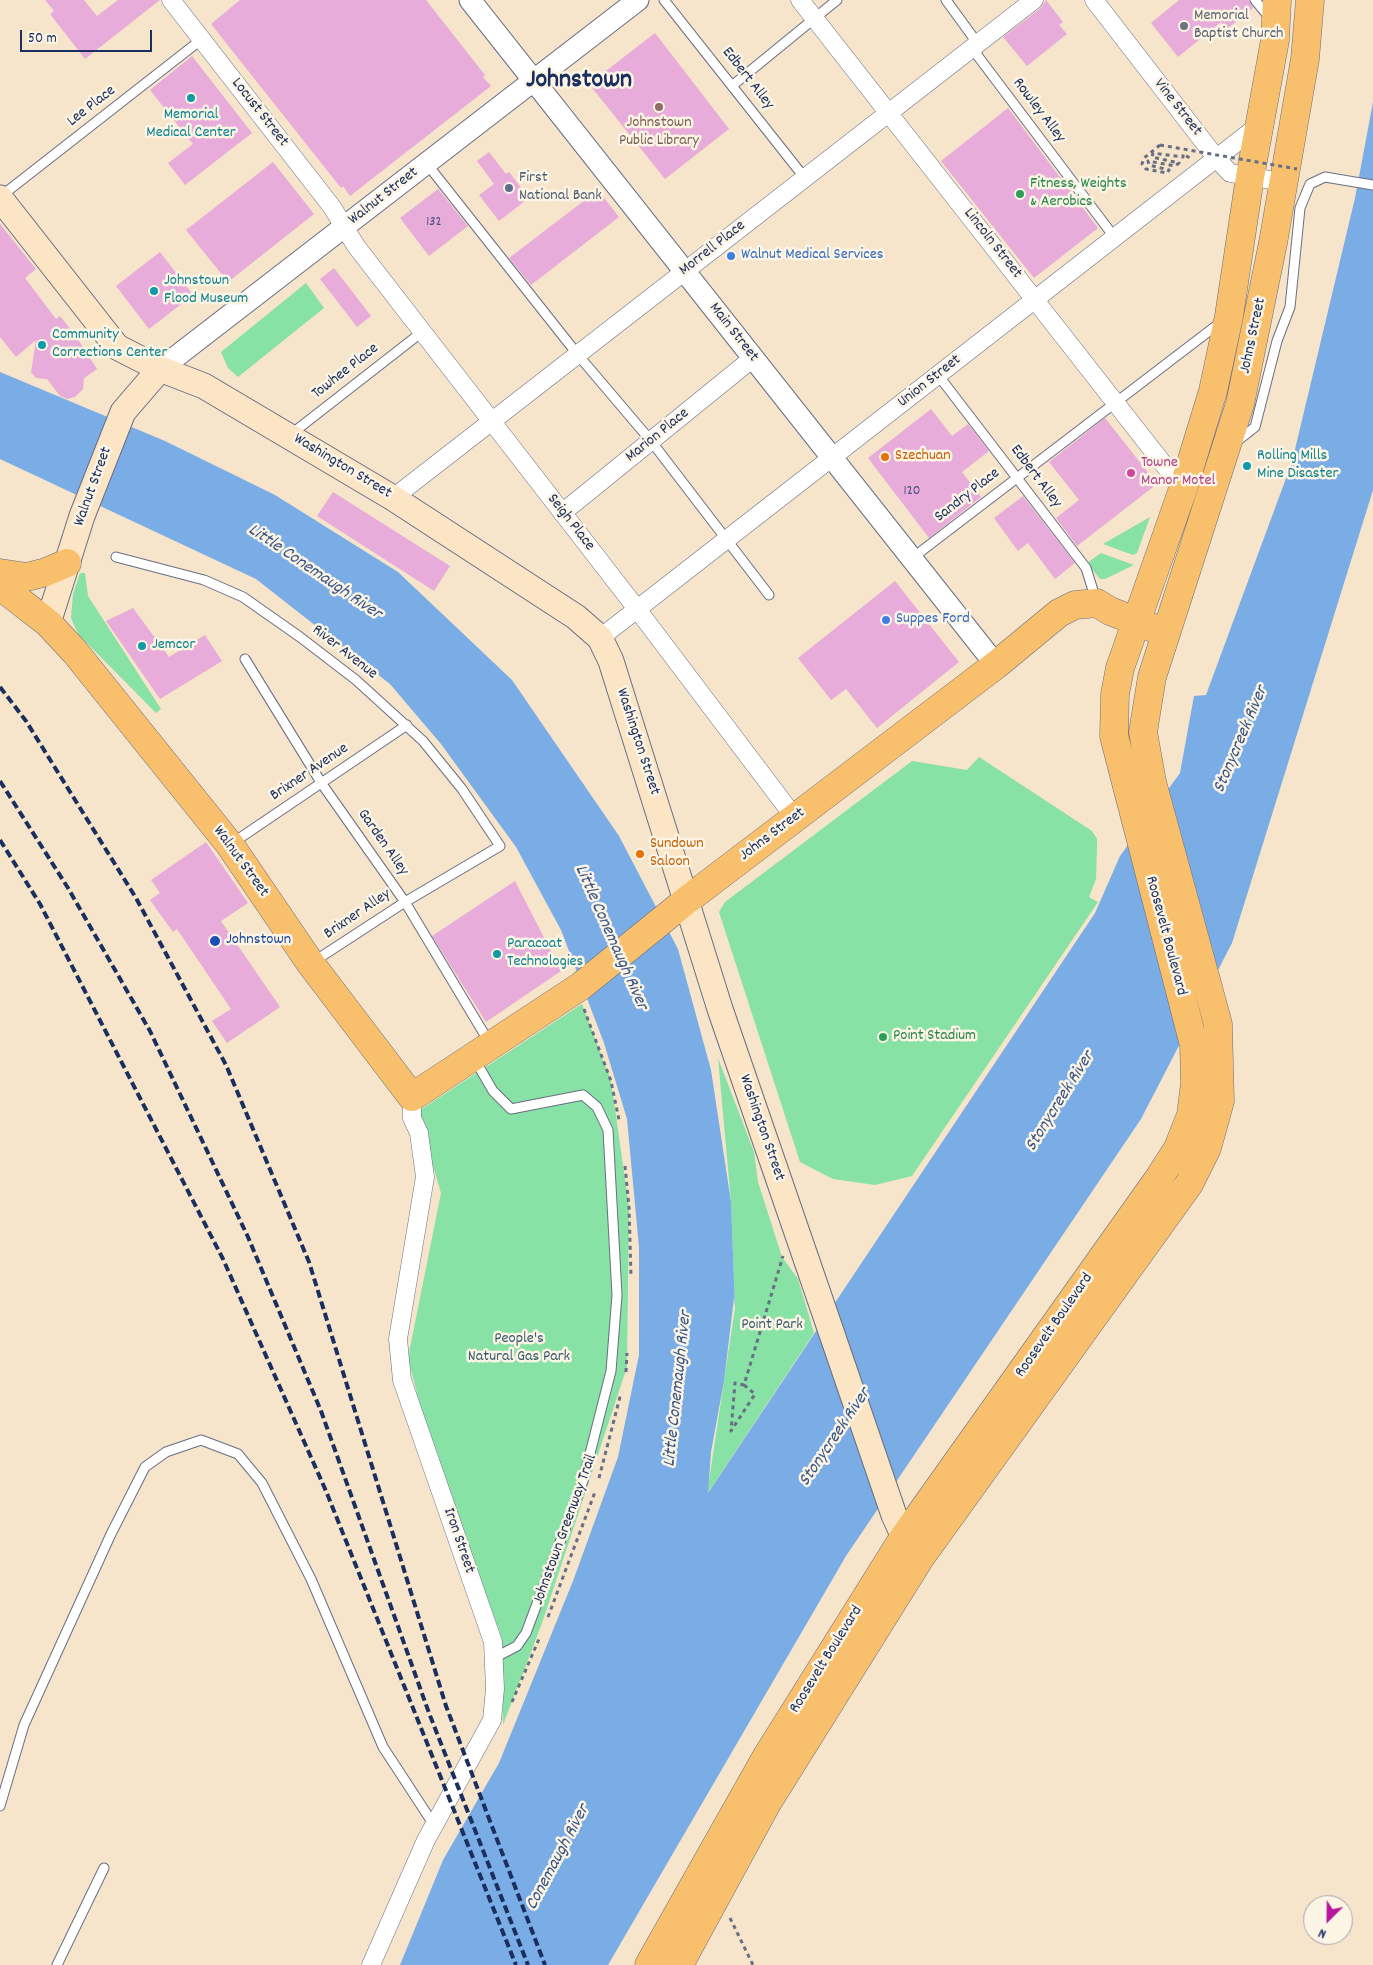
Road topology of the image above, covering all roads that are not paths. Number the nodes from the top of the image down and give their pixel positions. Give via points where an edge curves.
1 (171, 0) edge
2 (470, 0) edge
3 (638, 0) edge
4 (664, 0) edge
5 (800, 0) edge
6 (837, 0) edge
7 (946, 0) edge
8 (1034, 0) edge
9 (1094, 0) edge
10 (1255, 0) edge
11 (1310, 0) edge
12 (1276, 13) edge
13 (815, 18) junction
14 (202, 39) junction
15 (978, 44) junction
16 (534, 81) junction
17 (733, 85) junction
18 (890, 113) junction
19 (1259, 125) junction
20 (1216, 159) junction
21 (428, 164) junction
22 (1290, 176) junction
23 (804, 177) junction
24 (1250, 177) junction
25 (1373, 185) edge
26 (0, 198) edge
27 (345, 228) junction
28 (1115, 238) junction
29 (684, 271) junction
30 (1035, 299) junction
31 (1229, 316) junction
32 (422, 332) junction
33 (578, 355) junction
34 (753, 358) junction
35 (160, 368) junction
36 (938, 376) junction
37 (1115, 402) junction
38 (490, 420) junction
39 (289, 435) junction
40 (651, 441) junction
41 (1227, 449) junction
42 (832, 458) junction
43 (1017, 477) junction
44 (1183, 489) junction
45 (393, 498) junction
46 (562, 513) junction
47 (728, 539) junction
48 (116, 558) dead end
49 (912, 559) junction
50 (67, 563) junction
51 (0, 574) edge
52 (0, 586) edge
53 (769, 595) dead end
54 (1097, 603) junction
55 (637, 609) junction
56 (48, 623) junction
57 (1137, 623) junction
58 (1166, 633) junction
59 (600, 638) junction
60 (244, 659) dead end
61 (996, 665) junction
62 (407, 725) junction
63 (322, 784) junction
64 (795, 818) junction
65 (230, 845) junction
66 (500, 846) joint
67 (404, 902) junction
68 (677, 908) junction
69 (311, 964) junction
70 (483, 1052) junction
71 (412, 1097) junction
72 (906, 1537) junction
73 (494, 1658) junction
74 (0, 1806) edge
75 (434, 1825) junction
76 (104, 1868) dead end
77 (57, 1965) edge
78 (371, 1965) edge
79 (649, 1965) edge
80 (678, 1965) edge

1 - 14 street, Locust Street
2 - 16 street, Main Street
3 - 16 street, Walnut Street
4 - 17 lane, Edbert Alley
5 - 13 street, Lincoln Street
6 - 13 lane
7 - 15 lane, Rowley Alley
8 - 15 street, Morrell Place
9 - 20 street, Vine Street
10 - 12 lane
11 - 22 main road, Johns Street
12 - 19 main road, Johns Street via 1275,40
13 - 17 lane
13 - 18 street, Lincoln Street
14 - 26 lane, Lee Place
14 - 27 street, Locust Street
15 - 18 street, Morrell Place
15 - 28 lane, Rowley Alley via 977,55
16 - 21 street, Walnut Street
16 - 29 street, Main Street
17 - 23 lane, Edbert Alley
18 - 23 street, Morrell Place
18 - 30 street, Lincoln Street
19 - 20 street, Union Street
19 - 24 main road, Johns Street
20 - 24 street, Vine Street via 1230,172
20 - 28 street, Union Street
21 - 27 street, Walnut Street
21 - 33 lane
22 - 24 street, Vine Street
22 - 41 main road, Johns Street via 1240,404
23 - 29 street, Morrell Place
24 - 31 main road, Johns Street
25 - 41 lane via 1325,177 1310,184 1300,208 1290,307 1277,341 1255,426
26 - 35 main road, Washington Street via 117,347
27 - 32 street, Seigh Place
27 - 35 street, Walnut Street
28 - 30 street, Union Street
29 - 33 street, Morrell Place
29 - 34 street, Main Street
30 - 36 street, Union Street
30 - 37 street, Lincoln Street
31 - 37 lane, Sandry Place
31 - 44 main road, Johns Street via 1213,391
32 - 38 street, Seigh Place
32 - 39 lane, Towhee Place
33 - 38 street, Morrell Place
33 - 40 lane
34 - 40 street, Marion Place
34 - 42 street, Main Street
35 - 39 main road, Washington Street via 204,386
35 - 50 main road, Walnut Street via 123,412
36 - 42 street, Union Street
36 - 43 lane, Edbert Alley
37 - 43 lane, Sandry Place
37 - 44 street, Lincoln Street
38 - 45 street, Morrell Place
38 - 46 street, Seigh Place
39 - 45 main road, Washington Street
40 - 46 street, Marion Place
40 - 47 lane
41 - 58 main road, Johns Street
42 - 47 street, Union Street
42 - 49 street, Main Street
43 - 49 lane, Sandry Place
43 - 54 lane, Edbert Alley via 1086,568
44 - 57 main road, Johns Street
45 - 59 main road, Washington Street via 576,617
46 - 55 street, Seigh Place
47 - 53 lane
47 - 55 street, Union Street
48 - 62 lane, River Avenue via 204,580 243,597 356,680
49 - 61 street, Main Street
50 - 51 main road via 27,576
50 - 56 main road, Walnut Street
52 - 56 main road
54 - 57 main road
54 - 61 main road, Johns Street via 1075,605 1059,613
55 - 59 street, Union Street
55 - 64 street, Seigh Place
56 - 65 main road, Walnut Street
57 - 58 main road
57 - 72 main road, Roosevelt Boulevard via 1120,668 1115,694 1114,736 1194,1045 1191,1115 1178,1148 1159,1178
58 - 72 main road, Roosevelt Boulevard via 1152,676 1143,732 1152,782 1218,1024 1220,1101 1207,1148 1189,1184
59 - 68 main road, Washington Street via 611,661
60 - 63 lane, Garden Alley
61 - 64 main road, Johns Street
62 - 63 lane, Brixner Avenue
62 - 66 lane, River Avenue via 462,789
63 - 65 lane, Brixner Avenue
63 - 67 lane, Garden Alley
64 - 68 main road, Johns Street
65 - 69 main road, Walnut Street
66 - 67 lane, Brixner Alley
67 - 69 lane, Brixner Alley
67 - 70 lane, Garden Alley
68 - 70 main road, Johns Street via 580,987
68 - 72 main road, Washington Street via 720,1009
69 - 71 main road, Walnut Street
70 - 71 main road, Johns Street
70 - 73 lane, Garden Alley via 493,1091 511,1110 583,1095 597,1107 608,1130 617,1295 611,1371 583,1481 526,1633 517,1646
71 - 73 street, Iron Street via 412,1118 419,1133 425,1177 398,1340 402,1380 493,1642
72 - 79 main road, Roosevelt Boulevard via 767,1756
72 - 80 main road, Roosevelt Boulevard
73 - 75 street, Iron Street via 492,1720
74 - 75 lane via 24,1725 111,1534 145,1468 166,1452 201,1440 238,1454 262,1483 311,1579 383,1747
75 - 78 street, Iron Street
76 - 77 lane

